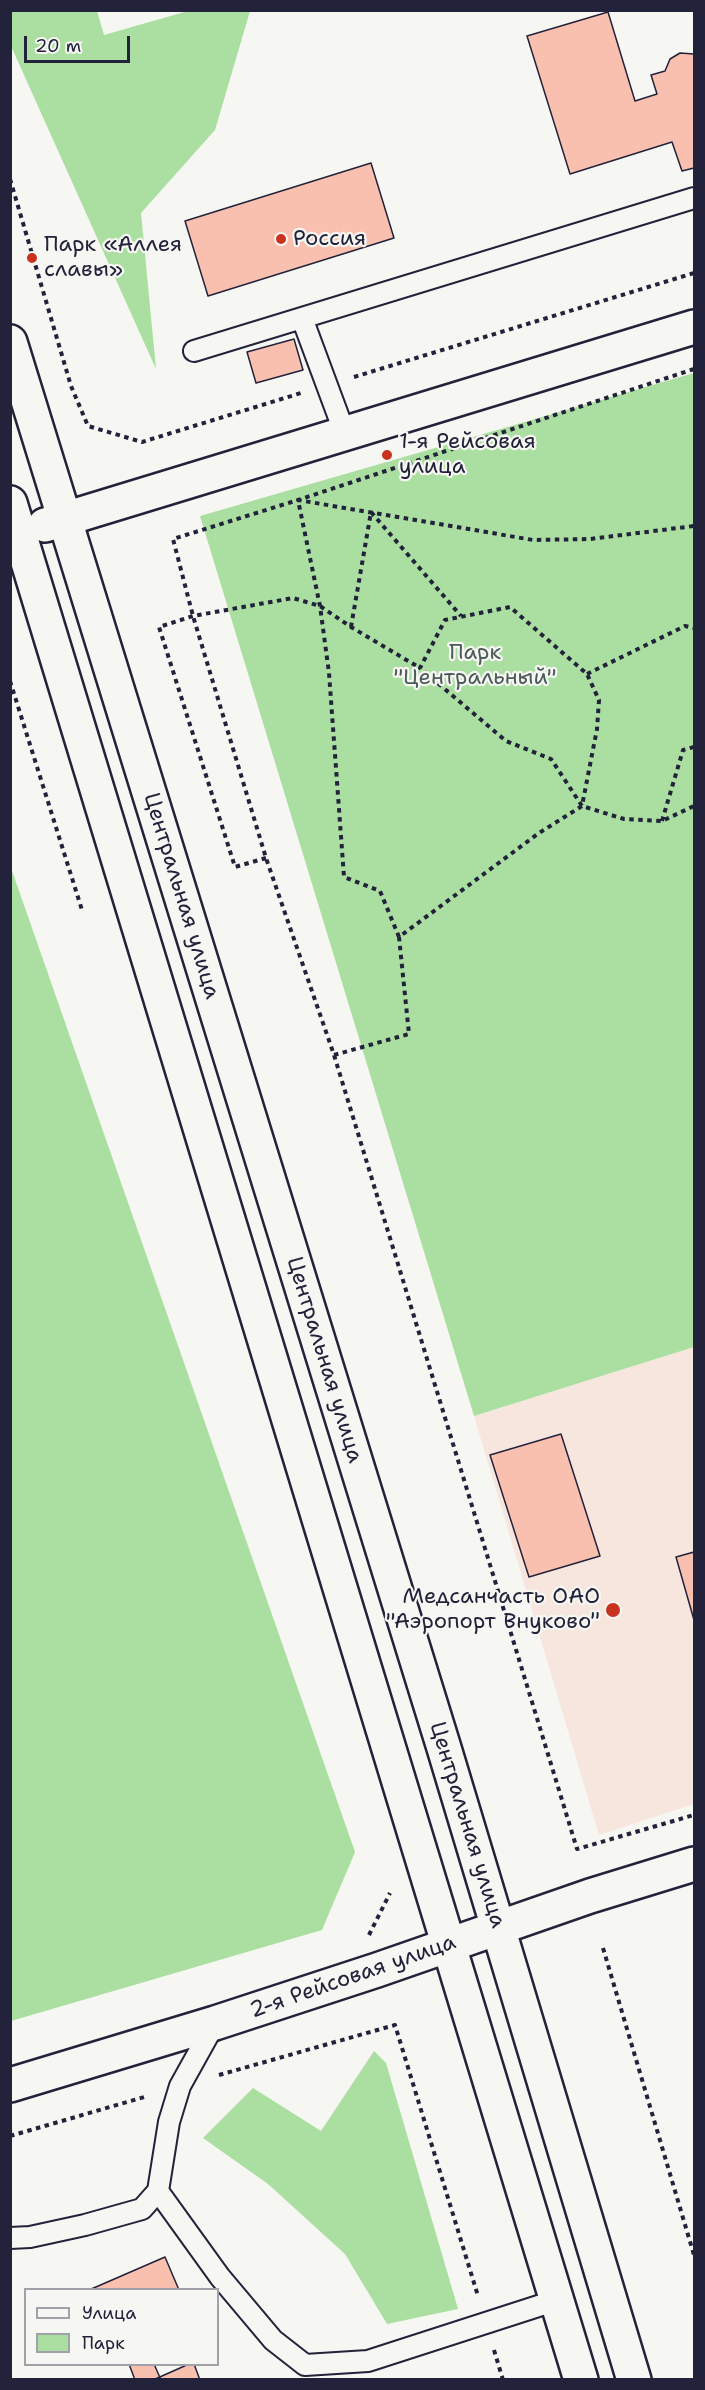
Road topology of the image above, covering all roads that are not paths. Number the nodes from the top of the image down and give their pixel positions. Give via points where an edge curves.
1 (694, 198) edge
2 (302, 318) junction
3 (694, 327) edge
4 (10, 342) edge
5 (194, 351) dead end
6 (345, 434) junction
7 (65, 519) junction
8 (14, 524) edge
9 (694, 1864) edge
10 (498, 1927) junction
11 (449, 1944) junction
12 (215, 2023) junction
13 (10, 2085) edge
14 (158, 2191) junction
15 (10, 2238) edge
16 (557, 2300) junction
17 (582, 2379) edge
18 (634, 2379) edge

1 - 2 lane
2 - 5 lane
2 - 6 lane
3 - 6 main road
4 - 7 main road, Центральная улица
6 - 7 main road
7 - 8 main road
7 - 10 main road, Центральная улица
8 - 11 main road
9 - 10 main road, 2-я Рейсовая улица
10 - 11 main road, 2-я Рейсовая улица
10 - 18 main road, Центральная улица
11 - 12 main road, 2-я Рейсовая улица
11 - 16 main road
12 - 13 main road, 2-я Рейсовая улица
12 - 14 lane via 180,2086 169,2122
14 - 15 lane via 142,2209 30,2237
14 - 16 lane via 220,2277 273,2340 305,2365 368,2361
16 - 17 main road

